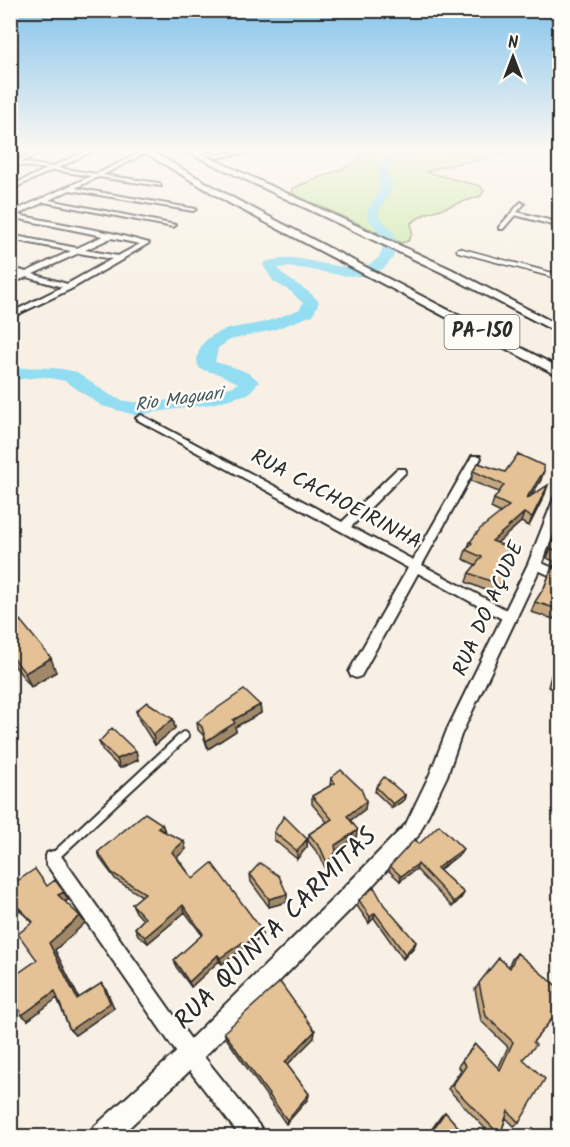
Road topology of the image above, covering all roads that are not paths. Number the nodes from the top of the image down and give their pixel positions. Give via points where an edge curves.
1 (521, 204) dead end
2 (33, 205) edge
3 (66, 205) edge
4 (165, 205) edge
5 (239, 205) edge
6 (305, 205) edge
7 (193, 209) dead end
8 (514, 213) junction
9 (11, 215) edge
10 (173, 225) dead end
11 (560, 225) edge
12 (501, 228) dead end
13 (111, 235) junction
14 (10, 237) edge
15 (80, 250) junction
16 (459, 250) dead end
17 (121, 259) junction
18 (10, 269) edge
19 (27, 275) junction
20 (560, 277) edge
21 (10, 282) edge
22 (68, 287) junction
23 (13, 312) edge
24 (560, 331) edge
25 (560, 373) edge
26 (141, 418) dead end
27 (476, 458) dead end
28 (401, 471) dead end
29 (560, 498) edge
30 (344, 526) junction
31 (535, 564) junction
32 (417, 565) junction
33 (560, 576) edge
34 (511, 618) junction
35 (356, 672) dead end
36 (453, 735) joint
37 (184, 736) dead end
38 (52, 859) joint
39 (190, 1055) junction
40 (103, 1137) edge
41 (253, 1137) edge

1 - 8 street
2 - 9 street
3 - 10 street
4 - 7 street
5 - 25 main road, PA-150
6 - 24 main road, PA-150 via 447,271
8 - 11 street
8 - 12 street
9 - 13 street
13 - 15 street
13 - 17 street via 144,242 145,245
14 - 15 street
15 - 17 street
15 - 19 street
16 - 20 lane
17 - 22 street
18 - 19 street
19 - 21 street
19 - 22 street
22 - 23 street
26 - 30 street, RUA CACHOEIRINHA
27 - 32 street
28 - 30 street
29 - 31 street, RUA DO AÇUDE
30 - 32 street, RUA CACHOEIRINHA
31 - 33 street
31 - 34 street, RUA DO AÇUDE
32 - 34 street, RUA CACHOEIRINHA
32 - 35 street
34 - 36 street, RUA DO AÇUDE
36 - 39 street, RUA QUINTA CARMITAS via 412,830
37 - 38 lane
38 - 39 street
39 - 40 street, RUA QUINTA CARMITAS
39 - 41 street

